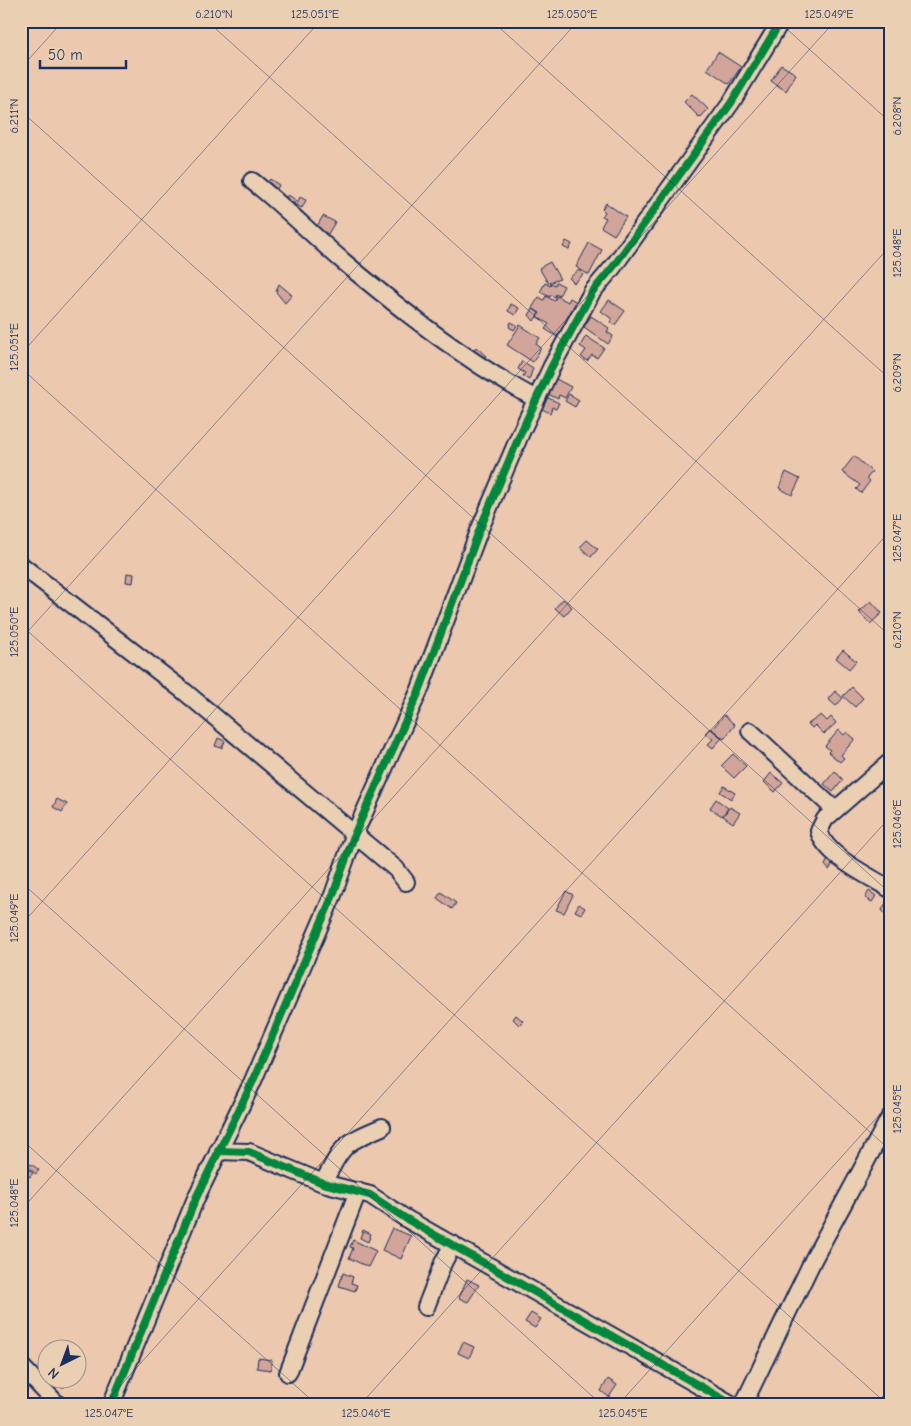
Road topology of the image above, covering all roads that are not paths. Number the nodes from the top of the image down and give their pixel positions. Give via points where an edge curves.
1 (781, 21) edge
2 (252, 181) dead end
3 (536, 399) junction
4 (21, 565) edge
5 (750, 731) dead end
6 (890, 762) edge
7 (835, 810) junction
8 (356, 833) junction
9 (406, 882) dead end
10 (890, 889) edge
11 (890, 1117) edge
12 (382, 1127) dead end
13 (218, 1151) junction
14 (324, 1183) junction
15 (358, 1191) junction
16 (453, 1244) junction
17 (426, 1308) dead end
18 (21, 1366) edge
19 (288, 1373) dead end
20 (58, 1405) edge
21 (112, 1405) edge
22 (732, 1405) edge
23 (742, 1405) edge

1 - 3 street via 731,103 613,267 597,284
2 - 3 street via 344,262 428,328 482,368
3 - 8 street via 479,530 420,689
4 - 8 street via 185,692
5 - 7 street
6 - 7 street
7 - 10 street via 820,826 821,839 834,853
8 - 9 street
8 - 13 street via 276,1029
11 - 23 street via 814,1258
12 - 14 street via 350,1140
13 - 14 street via 242,1150
13 - 21 street
14 - 15 street
15 - 16 street
15 - 19 street
16 - 17 street
16 - 22 street
18 - 20 street

